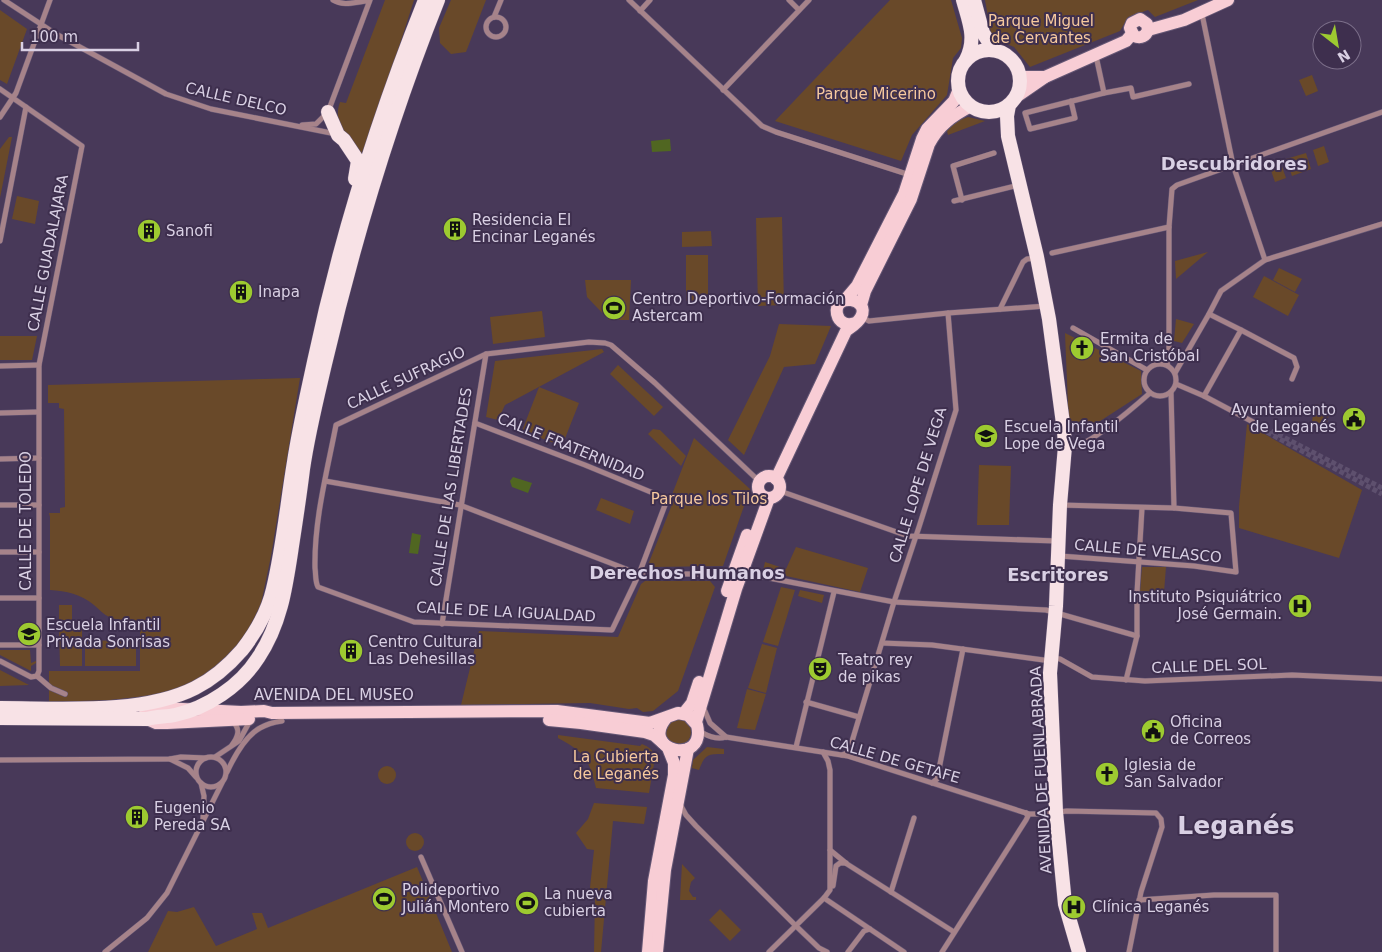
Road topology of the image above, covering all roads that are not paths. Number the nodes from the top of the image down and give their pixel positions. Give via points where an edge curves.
1 (4, 0) edge
2 (50, 0) edge
3 (333, 0) edge
4 (425, 0) edge
5 (438, 0) edge
6 (500, 0) edge
7 (628, 0) edge
8 (650, 0) edge
9 (789, 0) edge
10 (809, 0) edge
11 (963, 0) edge
12 (974, 0) edge
13 (1228, 0) edge
14 (370, 1) edge
15 (799, 10) junction
16 (640, 11) junction
17 (1202, 12) junction
18 (496, 17) dead end
19 (41, 24) junction
20 (994, 50) junction
21 (1096, 55) junction
22 (966, 60) junction
23 (1020, 77) junction
24 (1045, 77) junction
25 (1189, 84) dead end
26 (0, 89) edge
27 (723, 90) junction
28 (959, 90) junction
29 (1104, 93) junction
30 (13, 98) junction
31 (1013, 101) junction
32 (1071, 101) junction
33 (971, 106) junction
34 (26, 108) junction
35 (328, 112) junction
36 (990, 112) junction
37 (1382, 112) edge
38 (0, 116) edge
39 (294, 125) junction
40 (338, 135) junction
41 (1008, 136) junction
42 (994, 153) dead end
43 (1233, 165) junction
44 (911, 175) junction
45 (1020, 184) junction
46 (962, 200) junction
47 (954, 201) dead end
48 (1382, 224) edge
49 (1169, 227) junction
50 (0, 241) edge
51 (1052, 253) dead end
52 (1037, 258) junction
53 (1266, 260) junction
54 (336, 271) junction
55 (846, 299) junction
56 (1046, 306) junction
57 (1000, 310) junction
58 (948, 313) junction
59 (1210, 314) junction
60 (859, 315) junction
61 (840, 320) junction
62 (1072, 328) dead end
63 (1241, 330) junction
64 (486, 354) junction
65 (39, 365) junction
66 (1167, 365) junction
67 (0, 366) edge
68 (1147, 370) junction
69 (1175, 373) junction
70 (1292, 379) dead end
71 (1176, 384) junction
72 (1171, 392) junction
73 (1150, 393) junction
74 (1204, 396) junction
75 (38, 412) junction
76 (0, 413) edge
77 (475, 423) junction
78 (1255, 423) tunnel mouth
79 (1065, 446) junction
80 (39, 458) junction
81 (0, 459) edge
82 (325, 481) junction
83 (769, 487) junction
84 (0, 505) edge
85 (39, 505) junction
86 (460, 505) junction
87 (1060, 505) junction
88 (1142, 508) junction
89 (1174, 508) junction
90 (915, 536) junction
91 (1058, 548) junction
92 (0, 552) edge
93 (39, 552) junction
94 (1140, 562) junction
95 (639, 574) junction
96 (737, 574) junction
97 (834, 592) junction
98 (0, 598) edge
99 (39, 598) junction
100 (894, 602) junction
101 (1056, 614) junction
102 (442, 624) junction
103 (1137, 636) junction
104 (882, 643) junction
105 (0, 645) edge
106 (39, 645) junction
107 (963, 648) junction
108 (1052, 659) junction
109 (0, 661) edge
110 (37, 676) junction
111 (1382, 679) edge
112 (1126, 680) junction
113 (65, 694) dead end
114 (702, 702) junction
115 (806, 702) junction
116 (123, 706) junction
117 (0, 708) edge
118 (193, 709) junction
119 (684, 713) junction
120 (277, 717) junction
121 (667, 717) junction
122 (859, 717) junction
123 (0, 718) edge
124 (147, 719) junction
125 (252, 719) junction
126 (231, 720) junction
127 (697, 725) junction
128 (726, 737) junction
129 (665, 746) junction
130 (796, 747) junction
131 (229, 748) junction
132 (688, 749) junction
133 (823, 752) junction
134 (841, 755) junction
135 (215, 757) junction
136 (206, 758) junction
137 (170, 759) junction
138 (0, 760) edge
139 (227, 772) junction
140 (199, 780) junction
141 (222, 783) junction
142 (931, 783) junction
143 (679, 795) junction
144 (1056, 812) junction
145 (1026, 813) junction
146 (914, 818) dead end
147 (203, 820) junction
148 (830, 850) junction
149 (421, 856) dead end
150 (847, 864) junction
151 (829, 892) junction
152 (891, 892) junction
153 (824, 898) junction
154 (1139, 900) junction
155 (796, 926) junction
156 (870, 929) junction
157 (954, 932) junction
158 (821, 950) edge
159 (105, 952) edge
160 (462, 952) edge
161 (648, 952) edge
162 (657, 952) edge
163 (769, 952) edge
164 (827, 952) edge
165 (848, 952) edge
166 (904, 952) edge
167 (942, 952) edge
168 (1080, 952) edge
169 (1129, 952) edge
170 (1276, 952) edge

1 - 19 street, CALLE DELCO
2 - 19 street
3 - 14 street via 349,4
4 - 54 highway via 368,159
5 - 118 highway via 380,160 348,274 304,464 279,615 263,651 245,675 228,690
6 - 18 street
7 - 16 street
8 - 16 street
9 - 15 street
10 - 15 street
11 - 22 highway via 972,42
12 - 20 highway via 983,33
13 - 17 main road
14 - 35 street
15 - 27 street
16 - 27 street
17 - 21 main road via 1148,30 1145,21 1137,19 1130,25 1132,34 1126,41
17 - 43 street
19 - 30 street
19 - 39 street, CALLE DELCO via 166,94 211,109
20 - 22 highway via 984,50
20 - 23 highway via 1012,59
21 - 24 main road
21 - 29 street
22 - 28 highway via 960,69
23 - 24 main road
23 - 31 highway via 1020,87
24 - 31 main road
25 - 29 street via 1133,97 1131,88
26 - 30 street
27 - 44 street via 766,128
28 - 33 highway
28 - 44 main road via 954,101 924,134
29 - 32 street
30 - 34 street
30 - 38 street
31 - 36 highway via 1000,110
31 - 41 highway, AVENIDA DE FUENLABRADA via 1007,116
32 - 32 street via 1026,113 1030,129 1075,118
33 - 36 highway
33 - 60 main road via 948,119 933,136 911,199 865,291
34 - 50 street
34 - 65 street, CALLE GUADALAJARA via 82,146
35 - 39 street, CALLE DELCO via 316,124
35 - 40 highway
36 - 41 highway, AVENIDA DE FUENLABRADA
37 - 43 street
39 - 40 street, CALLE DELCO
40 - 54 highway via 354,153 358,169 345,217
41 - 45 highway, AVENIDA DE FUENLABRADA
42 - 46 street via 954,166
43 - 49 street via 1172,188
43 - 53 street
44 - 55 main road via 857,286
45 - 46 street
45 - 52 highway, AVENIDA DE FUENLABRADA
46 - 47 street
48 - 53 street
49 - 51 street
49 - 66 street
52 - 56 highway, AVENIDA DE FUENLABRADA
52 - 57 street via 1026,259
53 - 59 street via 1221,291
54 - 116 highway via 294,460 273,590 261,620 238,655 204,683 174,696
55 - 60 main road via 855,300
55 - 61 main road via 837,308
56 - 57 street
56 - 79 highway, AVENIDA DE FUENLABRADA
57 - 58 street
58 - 60 street via 869,321
58 - 90 street, CALLE LOPE DE VEGA via 956,410
59 - 63 street
59 - 69 street
60 - 61 main road via 847,324
60 - 83 main road via 846,331
61 - 83 main road
62 - 68 street
63 - 70 street via 1294,358 1297,368
63 - 74 street
64 - 77 street, CALLE DE LAS LIBERTADES
64 - 82 street, CALLE SUFRAGIO via 336,425
64 - 83 street, CALLE SUFRAGIO via 588,342 605,343 635,365
65 - 67 street
65 - 75 street, CALLE DE TOLEDO
66 - 68 street via 1156,364
66 - 69 street
68 - 73 street via 1144,380
69 - 71 street
71 - 72 street
71 - 74 street
72 - 73 street via 1165,396
72 - 89 street
73 - 79 street via 1085,441 1076,446
74 - 78 street
75 - 76 street
75 - 80 street, CALLE DE TOLEDO
77 - 86 street, CALLE DE LAS LIBERTADES
77 - 95 street, CALLE FRATERNIDAD via 658,496 665,505
79 - 87 highway, AVENIDA DE FUENLABRADA
80 - 81 street
80 - 85 street, CALLE DE TOLEDO
82 - 86 street
82 - 102 street, CALLE DE LA IGUALDAD via 315,544 316,584 414,622
83 - 90 street, CALLE DE VELASCO via 874,525
83 - 96 main road
84 - 85 street
85 - 93 street, CALLE DE TOLEDO
86 - 95 street
86 - 102 street, CALLE DE LAS LIBERTADES
87 - 88 street
87 - 91 highway, AVENIDA DE FUENLABRADA
88 - 89 street
88 - 94 street
89 - 94 street, CALLE DE VELASCO via 1231,513 1236,572
90 - 91 street, CALLE DE VELASCO
90 - 100 street, CALLE LOPE DE VEGA
91 - 94 street, CALLE DE VELASCO
91 - 101 highway, AVENIDA DE FUENLABRADA
92 - 93 street
93 - 99 street, CALLE DE TOLEDO
94 - 103 street
95 - 96 street
95 - 102 street, CALLE DE LA IGUALDAD via 612,630
96 - 97 street
96 - 114 main road
96 - 119 main road via 695,695
97 - 100 street
97 - 115 street
98 - 99 street
99 - 106 street, CALLE DE TOLEDO
100 - 101 street via 1046,610
100 - 104 street, CALLE LOPE DE VEGA
101 - 103 street
101 - 108 highway, AVENIDA DE FUENLABRADA
103 - 112 street
104 - 107 street, CALLE DEL SOL
104 - 122 street, CALLE LOPE DE VEGA
105 - 106 street
106 - 110 street, CALLE DE TOLEDO
107 - 108 street, CALLE DEL SOL via 1040,661
107 - 142 street via 937,778
108 - 112 street, CALLE DEL SOL via 1092,677
108 - 144 highway, AVENIDA DE FUENLABRADA
109 - 110 street via 31,677
110 - 113 street via 51,688
111 - 112 street, CALLE DEL SOL via 1292,675
114 - 127 main road
114 - 128 street via 710,723
115 - 122 street
115 - 130 street
116 - 117 highway, AVENIDA DEL MUSEO
116 - 118 main road, AVENIDA DEL MUSEO
118 - 120 main road, AVENIDA DEL MUSEO via 264,711
118 - 124 highway
119 - 121 main road
119 - 127 main road
120 - 121 main road, AVENIDA DEL MUSEO via 557,712 650,723
120 - 125 main road, AVENIDA DEL MUSEO
120 - 129 main road, AVENIDA DEL MUSEO via 300,720 563,720 645,732 654,735
120 - 139 street via 256,730
121 - 129 main road via 660,729
122 - 134 street, CALLE LOPE DE VEGA via 849,750
123 - 124 highway, AVENIDA DEL MUSEO
124 - 126 main road, AVENIDA DEL MUSEO via 167,724
125 - 126 main road, AVENIDA DEL MUSEO
125 - 131 street via 239,741
126 - 131 street via 238,732
127 - 128 street, CALLE DE GETAFE via 708,736
127 - 132 main road via 697,738
128 - 130 street, CALLE DE GETAFE
129 - 132 main road via 678,752
129 - 161 main road via 673,759 674,775 654,881
130 - 133 street, CALLE DE GETAFE
131 - 135 street
132 - 143 main road
133 - 134 street, CALLE DE GETAFE
133 - 148 street via 830,770
134 - 142 street, CALLE DE GETAFE
135 - 136 street
135 - 139 street via 224,762
136 - 137 street
136 - 140 street via 196,768
137 - 138 street
137 - 140 street via 192,771
139 - 141 street
140 - 141 street via 210,787
140 - 147 street via 204,796
141 - 147 street
142 - 145 street, CALLE DE GETAFE
143 - 155 street via 686,815
143 - 162 main road via 662,889
144 - 145 street, CALLE DE GETAFE
144 - 154 street, CALLE DE GETAFE via 1157,814 1162,823
144 - 168 highway, AVENIDA DE FUENLABRADA via 1064,904
145 - 157 street via 1026,820
146 - 152 street
147 - 159 street via 159,904
148 - 150 street
148 - 151 street
149 - 160 street
150 - 151 street via 836,866
150 - 152 street
151 - 153 street
152 - 157 street
153 - 155 street
153 - 156 street
154 - 169 street
154 - 170 street via 1276,895
155 - 158 street
155 - 163 street
156 - 165 street via 864,931
156 - 166 street
157 - 167 street
158 - 164 street

